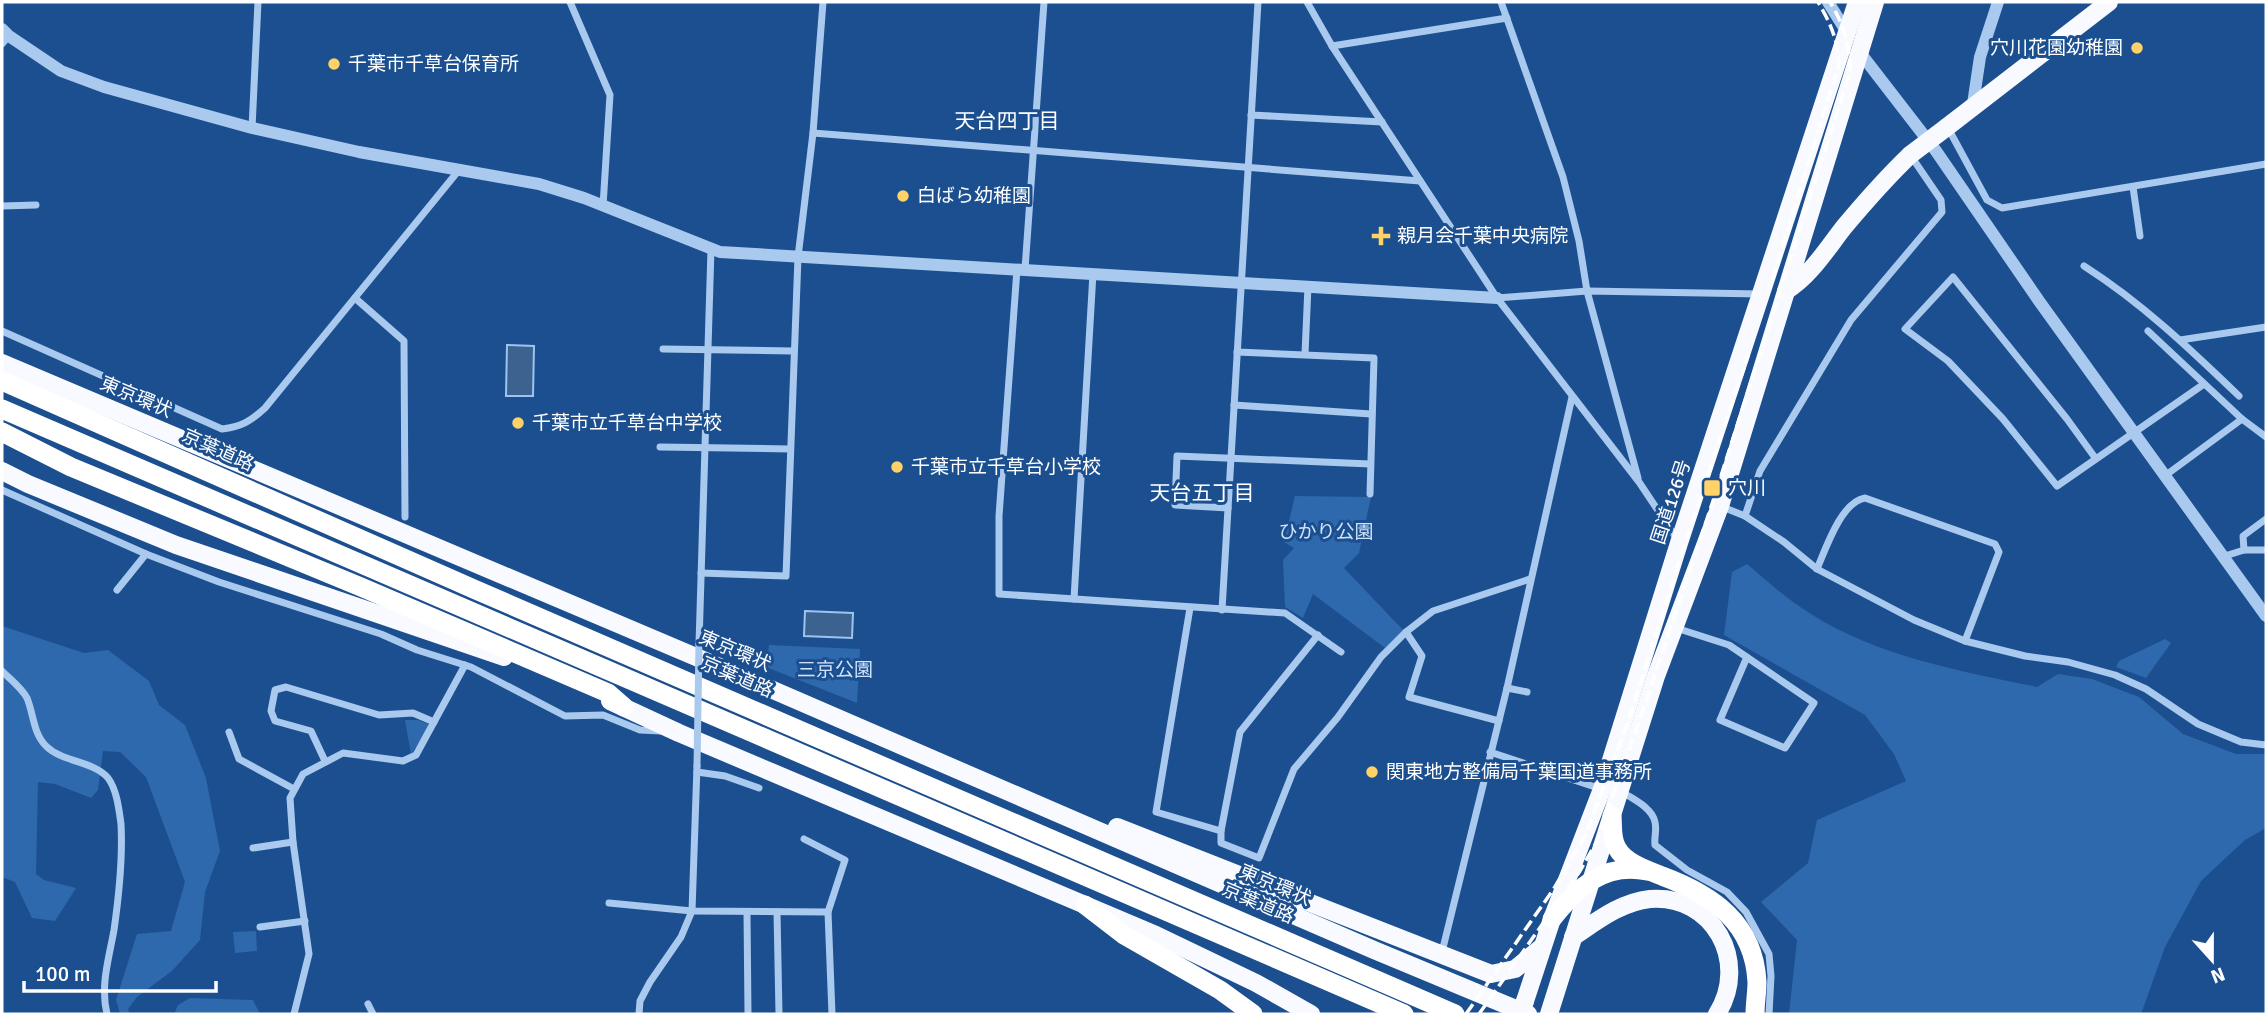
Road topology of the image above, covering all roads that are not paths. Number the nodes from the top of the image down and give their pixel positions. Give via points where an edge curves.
1 (258, 2) edge
2 (570, 2) edge
3 (823, 2) edge
4 (1044, 2) edge
5 (1258, 2) edge
6 (1307, 2) edge
7 (1502, 2) edge
8 (1828, 2) edge
9 (1857, 2) edge
10 (1875, 2) edge
11 (1998, 2) edge
12 (2109, 2) edge
13 (1507, 18) junction
14 (1847, 33) junction
15 (4, 36) edge
16 (1332, 46) junction
17 (1859, 51) junction
18 (1973, 104) junction
19 (1251, 115) junction
20 (1382, 122) junction
21 (1947, 127) junction
22 (252, 128) junction
23 (813, 133) junction
24 (1033, 150) junction
25 (1910, 155) junction
26 (2266, 164) edge
27 (1248, 167) junction
28 (459, 169) junction
29 (1420, 181) junction
30 (2133, 187) junction
31 (36, 205) dead end
32 (2, 206) edge
33 (603, 206) junction
34 (2140, 236) dead end
35 (710, 249) junction
36 (798, 257) junction
37 (2084, 266) dead end
38 (1021, 269) junction
39 (1093, 273) junction
40 (1241, 282) junction
41 (1308, 286) junction
42 (1587, 291) junction
43 (1786, 291) junction
44 (1761, 294) junction
45 (1497, 298) junction
46 (355, 299) junction
47 (2266, 327) edge
48 (2, 331) edge
49 (2148, 331) dead end
50 (2180, 340) junction
51 (663, 349) dead end
52 (708, 350) junction
53 (793, 351) junction
54 (1237, 352) junction
55 (1305, 354) junction
56 (2, 363) edge
57 (2, 381) edge
58 (2204, 384) junction
59 (1572, 397) junction
60 (2239, 397) dead end
61 (1234, 405) junction
62 (2, 409) edge
63 (1371, 414) junction
64 (2242, 419) junction
65 (2, 432) edge
66 (2134, 432) junction
67 (2266, 437) edge
68 (660, 447) dead end
69 (705, 448) junction
70 (790, 449) junction
71 (1231, 457) junction
72 (2096, 459) junction
73 (1370, 464) junction
74 (2, 471) edge
75 (2166, 475) junction
76 (1639, 482) junction
77 (2, 491) edge
78 (1370, 494) dead end
79 (1720, 506) junction
80 (1228, 508) junction
81 (1745, 516) junction
82 (405, 517) dead end
83 (2266, 519) edge
84 (1679, 543) junction
85 (2244, 550) junction
86 (2266, 550) edge
87 (146, 554) junction
88 (2225, 556) junction
89 (1818, 569) junction
90 (701, 573) junction
91 (1530, 579) junction
92 (117, 590) dead end
93 (1074, 599) junction
94 (1190, 608) junction
95 (1222, 610) junction
96 (2266, 616) edge
97 (1675, 628) junction
98 (1406, 632) junction
99 (1318, 635) junction
100 (1965, 641) junction
101 (1341, 652) dead end
102 (1746, 657) junction
103 (465, 665) junction
104 (2, 671) edge
105 (1507, 688) junction
106 (1527, 692) dead end
107 (624, 707) junction
108 (1499, 721) junction
109 (434, 722) junction
110 (229, 732) dead end
111 (679, 733) junction
112 (2266, 745) edge
113 (1490, 752) junction
114 (325, 761) junction
115 (697, 769) junction
116 (759, 788) dead end
117 (294, 789) junction
118 (1611, 790) junction
119 (1612, 816) junction
120 (1093, 829) junction
121 (1221, 831) junction
122 (804, 839) dead end
123 (293, 842) junction
124 (253, 848) dead end
125 (1651, 872) junction
126 (1592, 880) junction
127 (609, 903) dead end
128 (1085, 905) junction
129 (692, 911) junction
130 (747, 912) junction
131 (777, 912) junction
132 (828, 912) junction
133 (1552, 919) junction
134 (305, 921) junction
135 (260, 927) dead end
136 (1573, 936) junction
137 (1545, 944) junction
138 (1441, 956) junction
139 (368, 1004) dead end
140 (1524, 1010) edge
141 (1549, 1012) edge
142 (781, 1013) edge
143 (107, 1014) edge
144 (294, 1014) edge
145 (373, 1014) edge
146 (639, 1014) edge
147 (748, 1014) edge
148 (832, 1014) edge
149 (1253, 1014) edge
150 (1311, 1014) edge
151 (1404, 1014) edge
152 (1455, 1014) edge
153 (1717, 1014) edge
154 (1755, 1014) edge
155 (1769, 1014) edge

1 - 22 street
2 - 33 street via 610,95
3 - 23 street
4 - 24 street
5 - 19 street
6 - 16 street
7 - 13 street
8 - 14 street
9 - 14 highway, 国道126号
10 - 17 highway, 国道126号
11 - 18 street via 1980,57
12 - 18 highway
13 - 16 street
13 - 42 street via 1563,177
14 - 17 street
14 - 44 highway, 国道126号
15 - 22 street via 61,71 104,88
16 - 20 street
17 - 43 highway, 国道126号
17 - 66 street
18 - 21 highway
19 - 20 street
19 - 27 street
20 - 29 street
21 - 25 highway, bridge
21 - 30 street via 1987,200 2002,208
22 - 28 street
23 - 24 street
23 - 36 street
24 - 27 street
24 - 38 street
25 - 43 highway via 1885,178 1797,285
25 - 81 street via 1941,200 1942,212 1851,320 1759,471
26 - 30 street
27 - 29 street
27 - 40 street
28 - 33 street via 539,184
28 - 46 street
29 - 45 street
30 - 34 street
31 - 32 street
33 - 35 street
35 - 36 street
35 - 52 street
36 - 38 street
36 - 53 street
37 - 50 street via 2134,300
38 - 39 street
38 - 93 street via 999,516 999,594
39 - 40 street
39 - 93 street
40 - 41 street
40 - 54 street
41 - 45 street
41 - 55 street
42 - 44 street
42 - 45 street
42 - 76 street
43 - 79 highway, 国道126号
44 - 84 highway, 国道126号
45 - 59 street
46 - 48 street via 265,408 250,422 222,429
46 - 82 street via 404,341
47 - 50 street
49 - 58 street
50 - 60 street
51 - 52 street
52 - 53 street
52 - 69 street
53 - 70 street
54 - 55 street
54 - 61 street
55 - 63 street via 1374,358
56 - 120 highway, 東京環状
57 - 152 highway, 京葉道路
58 - 64 street
58 - 66 street
59 - 76 street
59 - 91 street
61 - 63 street
61 - 71 street
62 - 151 highway
63 - 73 street
64 - 67 street
64 - 75 street
65 - 107 highway via 71,467 608,693
66 - 72 street
66 - 75 street
68 - 69 street
69 - 70 street
69 - 90 street
70 - 90 street via 786,576
71 - 73 street
71 - 80 street
71 - 80 street via 1177,456 1175,505
72 - 72 street via 2057,486 1948,360 1905,329 1953,277
73 - 78 street
74 - 107 highway via 176,545 516,661
75 - 88 street
76 - 84 street
77 - 87 street
79 - 81 street
79 - 97 highway, 国道126号
80 - 95 street
81 - 89 street
83 - 85 street via 2243,536
84 - 118 highway, 国道126号
85 - 86 street
85 - 88 street
87 - 92 street
87 - 103 street
88 - 96 street
89 - 100 street via 1914,620
89 - 100 street via 1835,527 1855,500 1865,498 1994,544 1999,552
90 - 115 street, bridge
91 - 98 street via 1433,611
91 - 105 street
93 - 94 street
94 - 95 street
94 - 121 street via 1156,812
95 - 99 street via 1285,613
97 - 102 street via 1729,645
97 - 118 highway, 国道126号
98 - 108 street via 1422,656 1409,697
98 - 121 street via 1381,657 1294,769 1259,858 1221,843
99 - 101 street
99 - 121 street via 1240,732
100 - 112 street via 2115,675 2198,723 2241,742
102 - 102 street via 1814,703 1785,748 1720,720
103 - 109 street
103 - 111 street via 565,716 603,715 640,730
104 - 143 street via 26,695 37,734 47,747 108,778 115,794 123,855 104,984
105 - 106 street
105 - 108 street
107 - 111 highway
108 - 113 street
109 - 114 street via 416,755 403,761 343,753
109 - 114 street via 413,713 379,715 286,687 275,690 271,711 275,721 311,731
110 - 117 street via 239,759
111 - 128 highway
113 - 118 street
113 - 138 street
114 - 117 street via 303,774
115 - 116 street
115 - 129 street
117 - 123 street via 290,798
118 - 119 highway, 国道126号
118 - 133 highway, 国道126号
118 - 155 street via 1644,806 1653,816 1656,845 1687,870 1727,892 1746,912 1769,954
119 - 125 highway via 1617,849
119 - 126 highway, 国道126号
120 - 138 highway via 1115,826
120 - 140 highway, 東京環状
122 - 132 street via 845,860
123 - 124 street
123 - 134 street
125 - 126 highway via 1626,869
125 - 154 highway via 1701,893 1735,920 1753,957
126 - 133 highway via 1569,897
126 - 136 highway, 国道126号
127 - 129 street
128 - 149 highway via 1124,935
128 - 150 highway via 1231,971
129 - 130 street
129 - 146 street via 640,1001
130 - 131 street
130 - 147 street
131 - 132 street
131 - 142 street
132 - 148 street
133 - 137 highway, 国道126号
134 - 135 street
134 - 144 street via 309,954
136 - 141 highway
136 - 153 highway via 1632,903 1679,901 1704,918 1725,943 1731,975
137 - 138 highway via 1515,970 1491,974
137 - 140 highway, 国道126号
139 - 145 street

